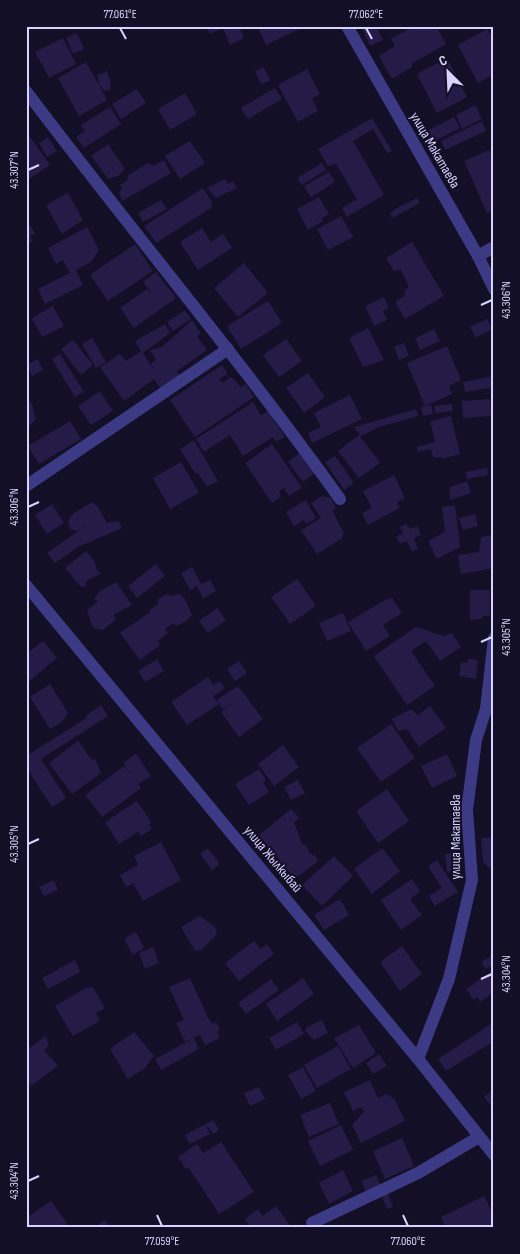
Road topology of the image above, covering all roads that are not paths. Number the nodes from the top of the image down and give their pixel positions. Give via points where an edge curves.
1 (347, 26) edge
2 (26, 91) edge
3 (494, 247) edge
4 (478, 256) junction
5 (494, 289) edge
6 (228, 349) junction
7 (26, 486) edge
8 (340, 499) dead end
9 (26, 584) edge
10 (494, 638) edge
11 (418, 1059) junction
12 (480, 1137) junction
13 (494, 1155) edge
14 (312, 1223) dead end

1 - 4 street, улица Макатаева
2 - 6 street
3 - 4 street
4 - 5 street, улица Макатаева
6 - 7 street
6 - 8 street
9 - 11 street, улица Жылкыбай
10 - 11 street, улица Макатаева via 486,709 476,740 467,810 472,880 449,979
11 - 12 street, улица Жылкыбай
12 - 13 street, улица Жылкыбай
12 - 14 street via 418,1173

